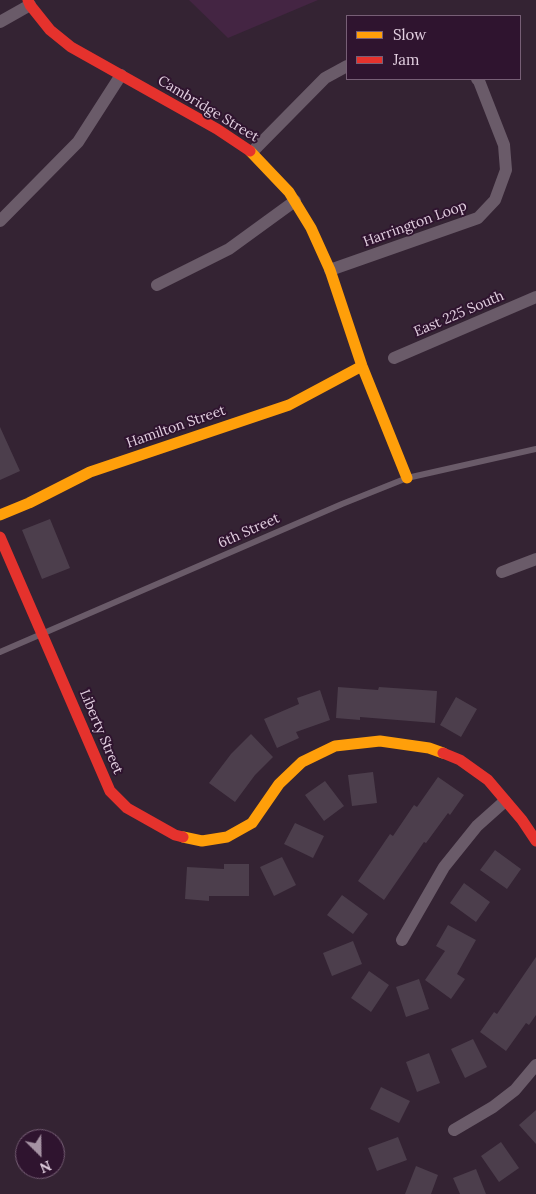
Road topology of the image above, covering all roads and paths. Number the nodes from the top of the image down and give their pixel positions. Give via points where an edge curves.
1 (29, 2) edge
2 (0, 22) edge
3 (346, 67) edge
4 (121, 74) junction
5 (478, 80) edge
6 (252, 152) junction
7 (295, 201) junction
8 (0, 221) edge
9 (330, 270) junction
10 (157, 285) dead end
11 (536, 297) edge
12 (394, 358) dead end
13 (362, 366) junction
14 (536, 449) edge
15 (407, 478) junction
16 (0, 515) edge
17 (0, 537) edge
18 (536, 559) edge
19 (502, 572) dead end
20 (42, 634) junction
21 (0, 652) edge
22 (506, 801) junction
23 (536, 841) edge
24 (402, 940) dead end
25 (536, 1065) edge
26 (454, 1130) dead end

1 - 2 street
1 - 4 street, Cambridge Street via 50,30 71,46
3 - 6 street via 325,78
4 - 6 street, Cambridge Street
4 - 8 street via 78,142
5 - 9 street, Harrington Loop via 504,145 506,170 495,200 478,218
6 - 7 street, Cambridge Street
7 - 9 street, Cambridge Street
7 - 10 street via 229,249
9 - 13 street, Cambridge Street
11 - 12 street, East 225 South
13 - 15 street, Cambridge Street
13 - 16 street, Hamilton Street via 289,405 90,472
14 - 15 lane, 6th Street
15 - 20 lane, 6th Street
17 - 20 street, Liberty Street
18 - 19 street
20 - 21 lane, 6th Street
20 - 22 street, Liberty Street via 110,791 127,808 175,835 202,841 257,827 279,784 302,762 335,746 380,741 429,748 460,760 488,780
22 - 23 street, Liberty Street
22 - 24 street via 476,826 444,867
25 - 26 street via 514,1090 493,1107

